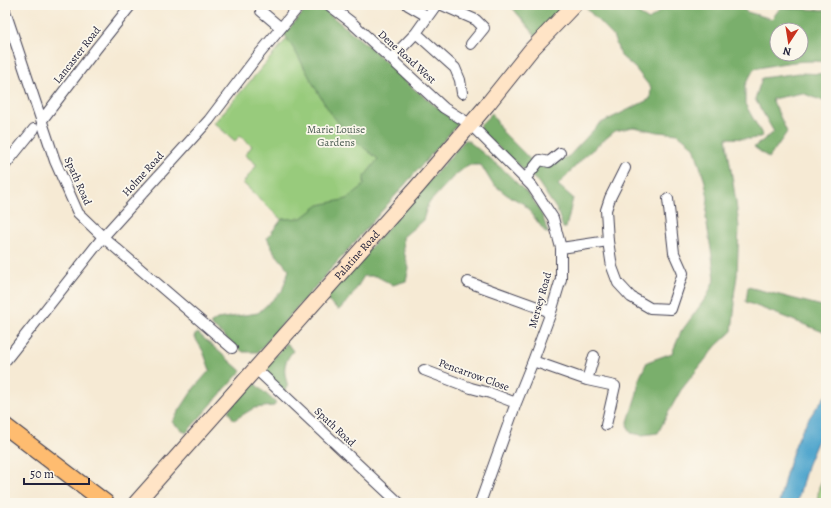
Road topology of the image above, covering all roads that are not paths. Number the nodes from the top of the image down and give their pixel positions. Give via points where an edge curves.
1 (131, 5) edge
2 (300, 5) edge
3 (329, 5) edge
4 (408, 5) edge
5 (436, 5) edge
6 (442, 5) edge
7 (574, 5) edge
8 (5, 10) edge
9 (261, 11) dead end
10 (427, 16) junction
11 (281, 28) junction
12 (416, 33) junction
13 (471, 44) dead end
14 (391, 59) junction
15 (462, 93) dead end
16 (42, 120) junction
17 (470, 124) junction
18 (34, 129) dead end
19 (560, 153) dead end
20 (5, 165) edge
21 (625, 168) dead end
22 (525, 179) junction
23 (668, 199) dead end
24 (103, 237) junction
25 (608, 241) junction
26 (560, 248) junction
27 (468, 282) dead end
28 (551, 312) junction
29 (232, 348) dead end
30 (594, 356) dead end
31 (5, 361) edge
32 (533, 361) junction
33 (255, 368) junction
34 (424, 370) dead end
35 (587, 380) junction
36 (516, 403) junction
37 (606, 425) dead end
38 (6, 428) edge
39 (106, 503) edge
40 (136, 503) edge
41 (399, 503) edge
42 (480, 503) edge

1 - 16 street, Lancaster Road
2 - 11 street, Holme Road
3 - 14 street, Dene Road West
4 - 10 street
5 - 10 street
6 - 13 street via 476,20 484,28
7 - 17 main road, Palatine Road via 531,50
8 - 16 street, Spath Road
9 - 11 street
10 - 12 street
11 - 24 street, Holme Road via 209,120
12 - 14 street
12 - 15 street via 455,68
14 - 17 street, Dene Road West via 444,108
16 - 24 street, Spath Road via 55,161 78,214
17 - 22 street, Mersey Road
17 - 33 main road, Palatine Road
18 - 20 street
19 - 22 street via 548,162 540,160
21 - 25 street via 606,210
22 - 26 street, Mersey Road via 553,218
23 - 25 street via 674,253 683,272 671,310 650,308 631,297 618,283 612,267
24 - 29 street, Spath Road
24 - 31 street, Holme Road
25 - 26 street
26 - 28 street, Mersey Road via 561,278
27 - 28 street
28 - 32 street, Mersey Road
30 - 35 street
32 - 35 street
32 - 36 street, Mersey Road
33 - 40 main road, Palatine Road
33 - 41 street, Spath Road
34 - 36 street, Pencarrow Close
35 - 37 street via 615,386
36 - 42 street, Mersey Road
38 - 39 main road

